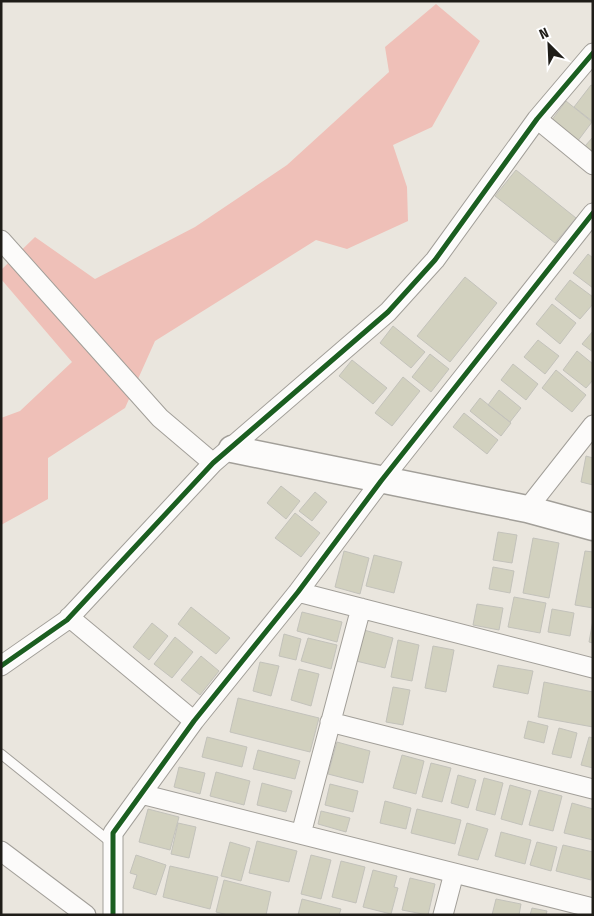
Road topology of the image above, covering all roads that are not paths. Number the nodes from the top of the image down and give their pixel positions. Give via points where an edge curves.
1 (593, 54) edge
2 (537, 119) junction
3 (593, 165) edge
4 (593, 213) edge
5 (1, 240) edge
6 (593, 425) edge
7 (222, 456) junction
8 (381, 481) junction
9 (527, 509) junction
10 (593, 527) edge
11 (298, 592) junction
12 (360, 608) junction
13 (69, 617) junction
14 (1, 666) edge
15 (593, 668) edge
16 (194, 721) junction
17 (330, 722) junction
18 (1, 754) edge
19 (593, 789) edge
20 (142, 794) junction
21 (301, 834) junction
22 (113, 844) junction
23 (1, 851) edge
24 (454, 873) junction
25 (593, 908) edge
26 (86, 915) edge
27 (113, 915) edge
28 (443, 915) edge

1 - 2 street
2 - 3 street
2 - 7 street via 435,260 388,312
4 - 8 street
5 - 7 street via 160,418
6 - 9 street
7 - 8 street
7 - 13 street
8 - 9 street
8 - 11 street
9 - 10 street
11 - 12 street
11 - 16 street
12 - 15 street
12 - 17 street
13 - 14 street
13 - 16 street
16 - 20 street
17 - 19 street
17 - 21 street
18 - 22 lane
20 - 21 street
20 - 22 street via 113,833
21 - 24 street
22 - 27 street
23 - 26 street
24 - 25 street
24 - 28 street

